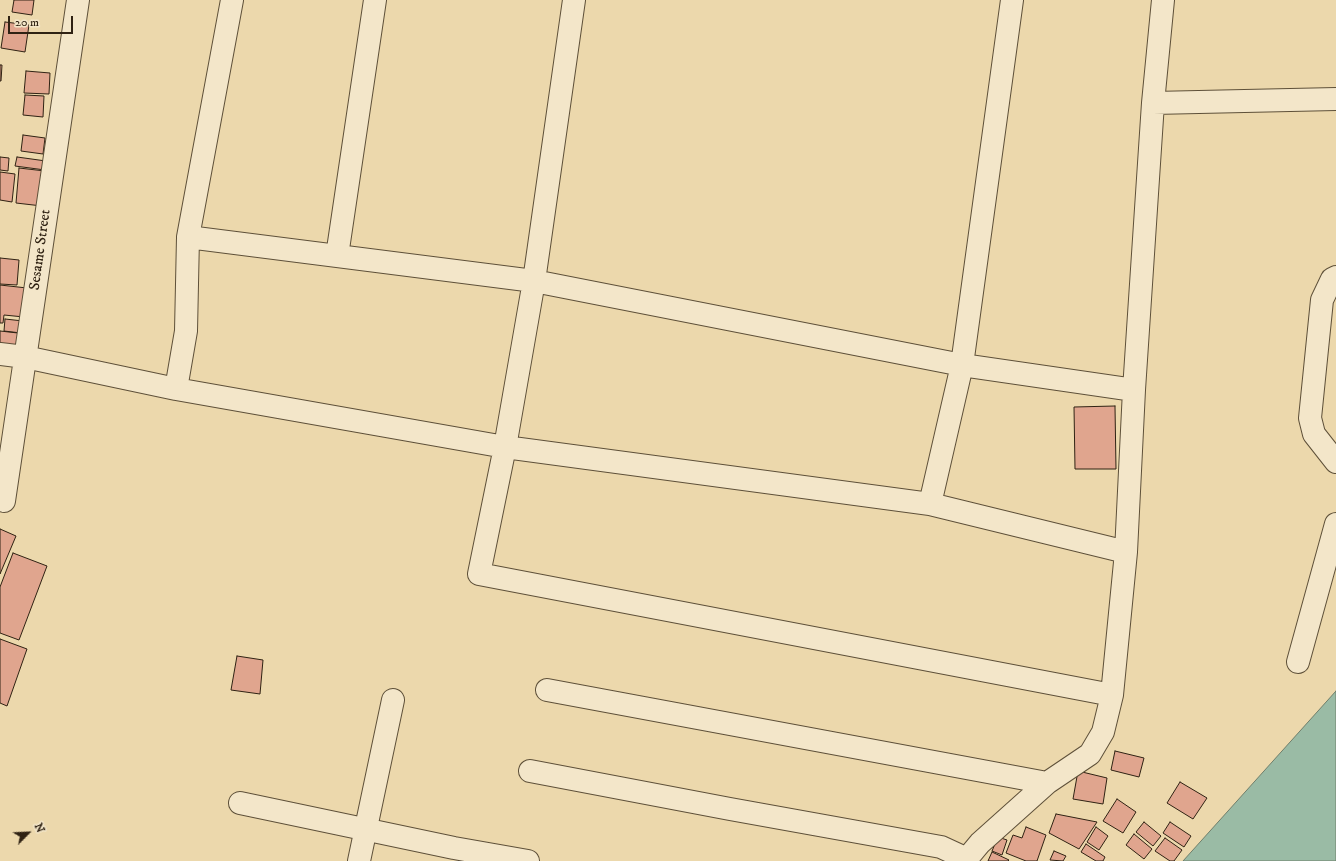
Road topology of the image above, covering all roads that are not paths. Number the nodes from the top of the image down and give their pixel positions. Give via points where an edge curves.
1 (78, 0) edge
2 (232, 0) edge
3 (375, 0) edge
4 (574, 0) edge
5 (1012, 0) edge
6 (1162, 0) edge
7 (1336, 99) edge
8 (1153, 103) junction
9 (188, 237) junction
10 (337, 256) junction
11 (1336, 277) edge
12 (534, 281) junction
13 (0, 354) edge
14 (25, 358) junction
15 (962, 365) junction
16 (176, 390) junction
17 (1134, 390) junction
18 (505, 446) junction
19 (1336, 462) edge
20 (4, 501) dead end
21 (930, 504) junction
22 (1336, 524) edge
23 (1126, 552) junction
24 (1298, 662) dead end
25 (547, 690) dead end
26 (1112, 695) junction
27 (393, 700) dead end
28 (530, 770) dead end
29 (1047, 782) junction
30 (240, 803) dead end
31 (366, 830) junction
32 (453, 855) edge
33 (966, 860) edge
34 (358, 861) edge
35 (528, 861) edge

1 - 14 street, Sesame Street
2 - 9 street
3 - 10 street
4 - 12 street
5 - 15 street
6 - 8 street
7 - 8 street
8 - 17 street
9 - 10 street
9 - 16 street via 186,331
10 - 12 street
11 - 19 street via 1332,279 1322,300 1310,418 1314,434
12 - 15 street
12 - 18 street
13 - 14 street
14 - 16 street
14 - 20 street, Sesame Street
15 - 17 street
15 - 21 street
16 - 18 street
17 - 23 street
18 - 21 street
18 - 26 street via 479,574
21 - 23 street
22 - 24 street
23 - 26 street
25 - 29 street
26 - 29 street via 1103,732 1090,754
27 - 31 street
28 - 33 street via 941,847
29 - 33 street via 980,843
30 - 31 street
31 - 32 street
31 - 34 street
32 - 35 street

